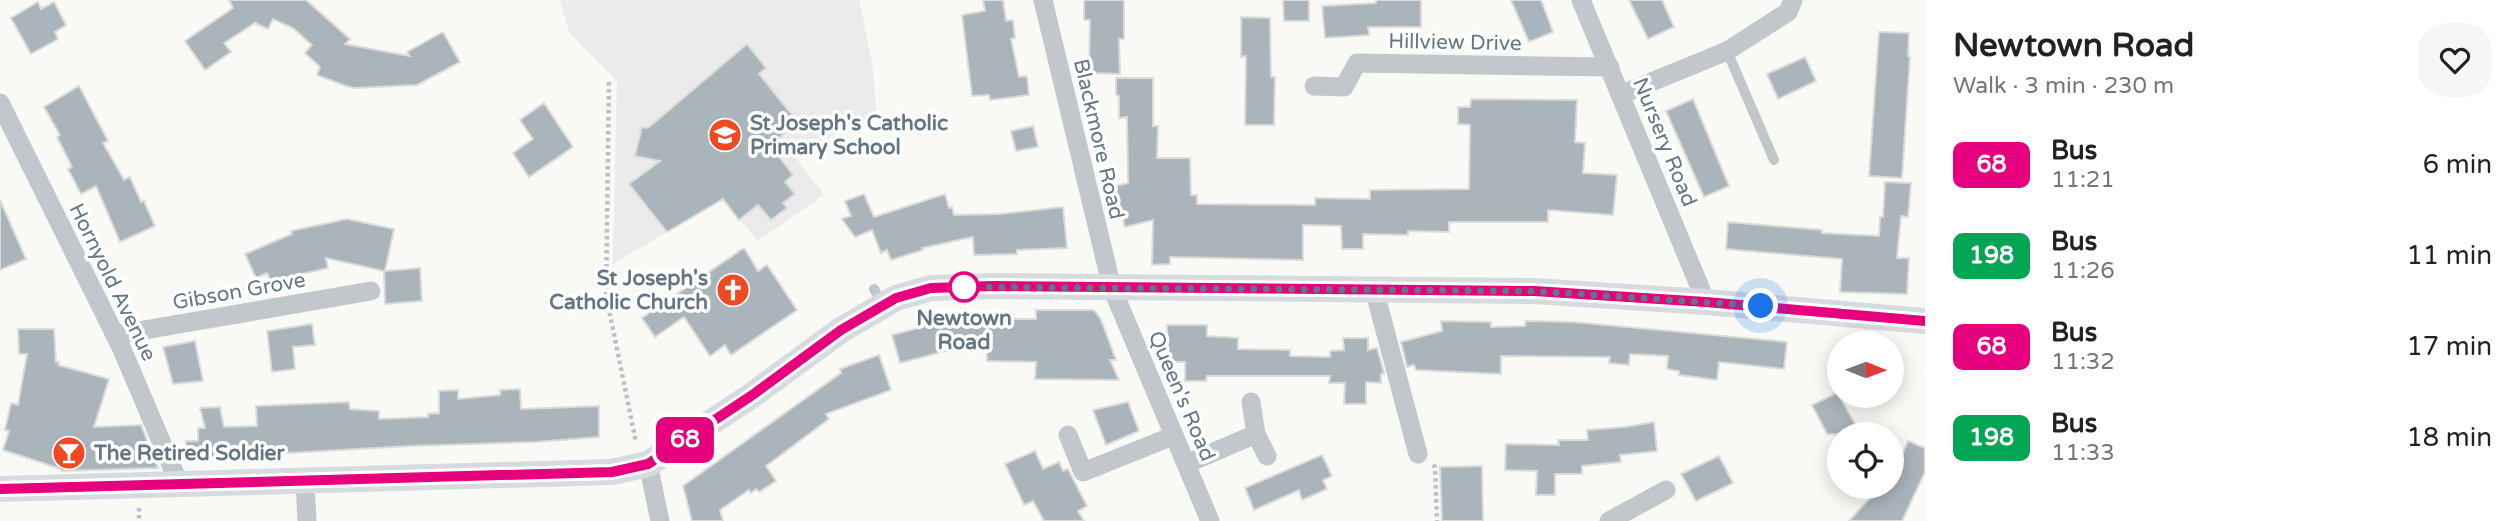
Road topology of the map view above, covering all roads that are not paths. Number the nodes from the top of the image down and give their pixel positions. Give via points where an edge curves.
1 (1043, 0) edge
2 (1581, 0) edge
3 (1793, 0) edge
4 (1727, 51) junction
5 (1610, 67) junction
6 (1314, 86) dead end
7 (1622, 94) junction
8 (0, 103) edge
9 (1774, 160) dead end
10 (1112, 288) junction
11 (1374, 289) junction
12 (371, 291) dead end
13 (1706, 302) junction
14 (1925, 321) edge
15 (115, 335) junction
16 (1251, 402) dead end
17 (1256, 433) junction
18 (1068, 435) dead end
19 (1173, 436) junction
20 (1418, 454) road end
21 (1267, 456) dead end
22 (644, 464) junction
23 (1186, 464) junction
24 (305, 481) junction
25 (177, 484) junction
26 (0, 489) edge
27 (1666, 490) dead end
28 (307, 521) edge
29 (660, 521) edge
30 (1210, 521) edge
31 (1609, 521) edge

1 - 10 street, Blackmore Road
2 - 5 street, Nursery Road
3 - 4 street via 1788,12
4 - 7 street
4 - 9 lane
5 - 6 street, Hillview Drive via 1357,64 1343,87
5 - 7 street, Nursery Road
7 - 13 street, Nursery Road
8 - 15 street, Hornyold Avenue
10 - 11 main road
10 - 19 street, Queen's Road
10 - 22 main road via 931,288 896,298 879,297 751,396
11 - 13 main road via 1534,291
11 - 20 street
12 - 15 street, Gibson Grove
13 - 14 main road
15 - 25 street, Hornyold Avenue
16 - 17 street
17 - 21 street
17 - 23 street
18 - 19 street via 1083,472
19 - 23 street, Queen's Road
22 - 24 main road via 612,472
22 - 29 street
23 - 30 street, Queen's Road
24 - 25 main road
24 - 28 street
25 - 26 main road
27 - 31 street

